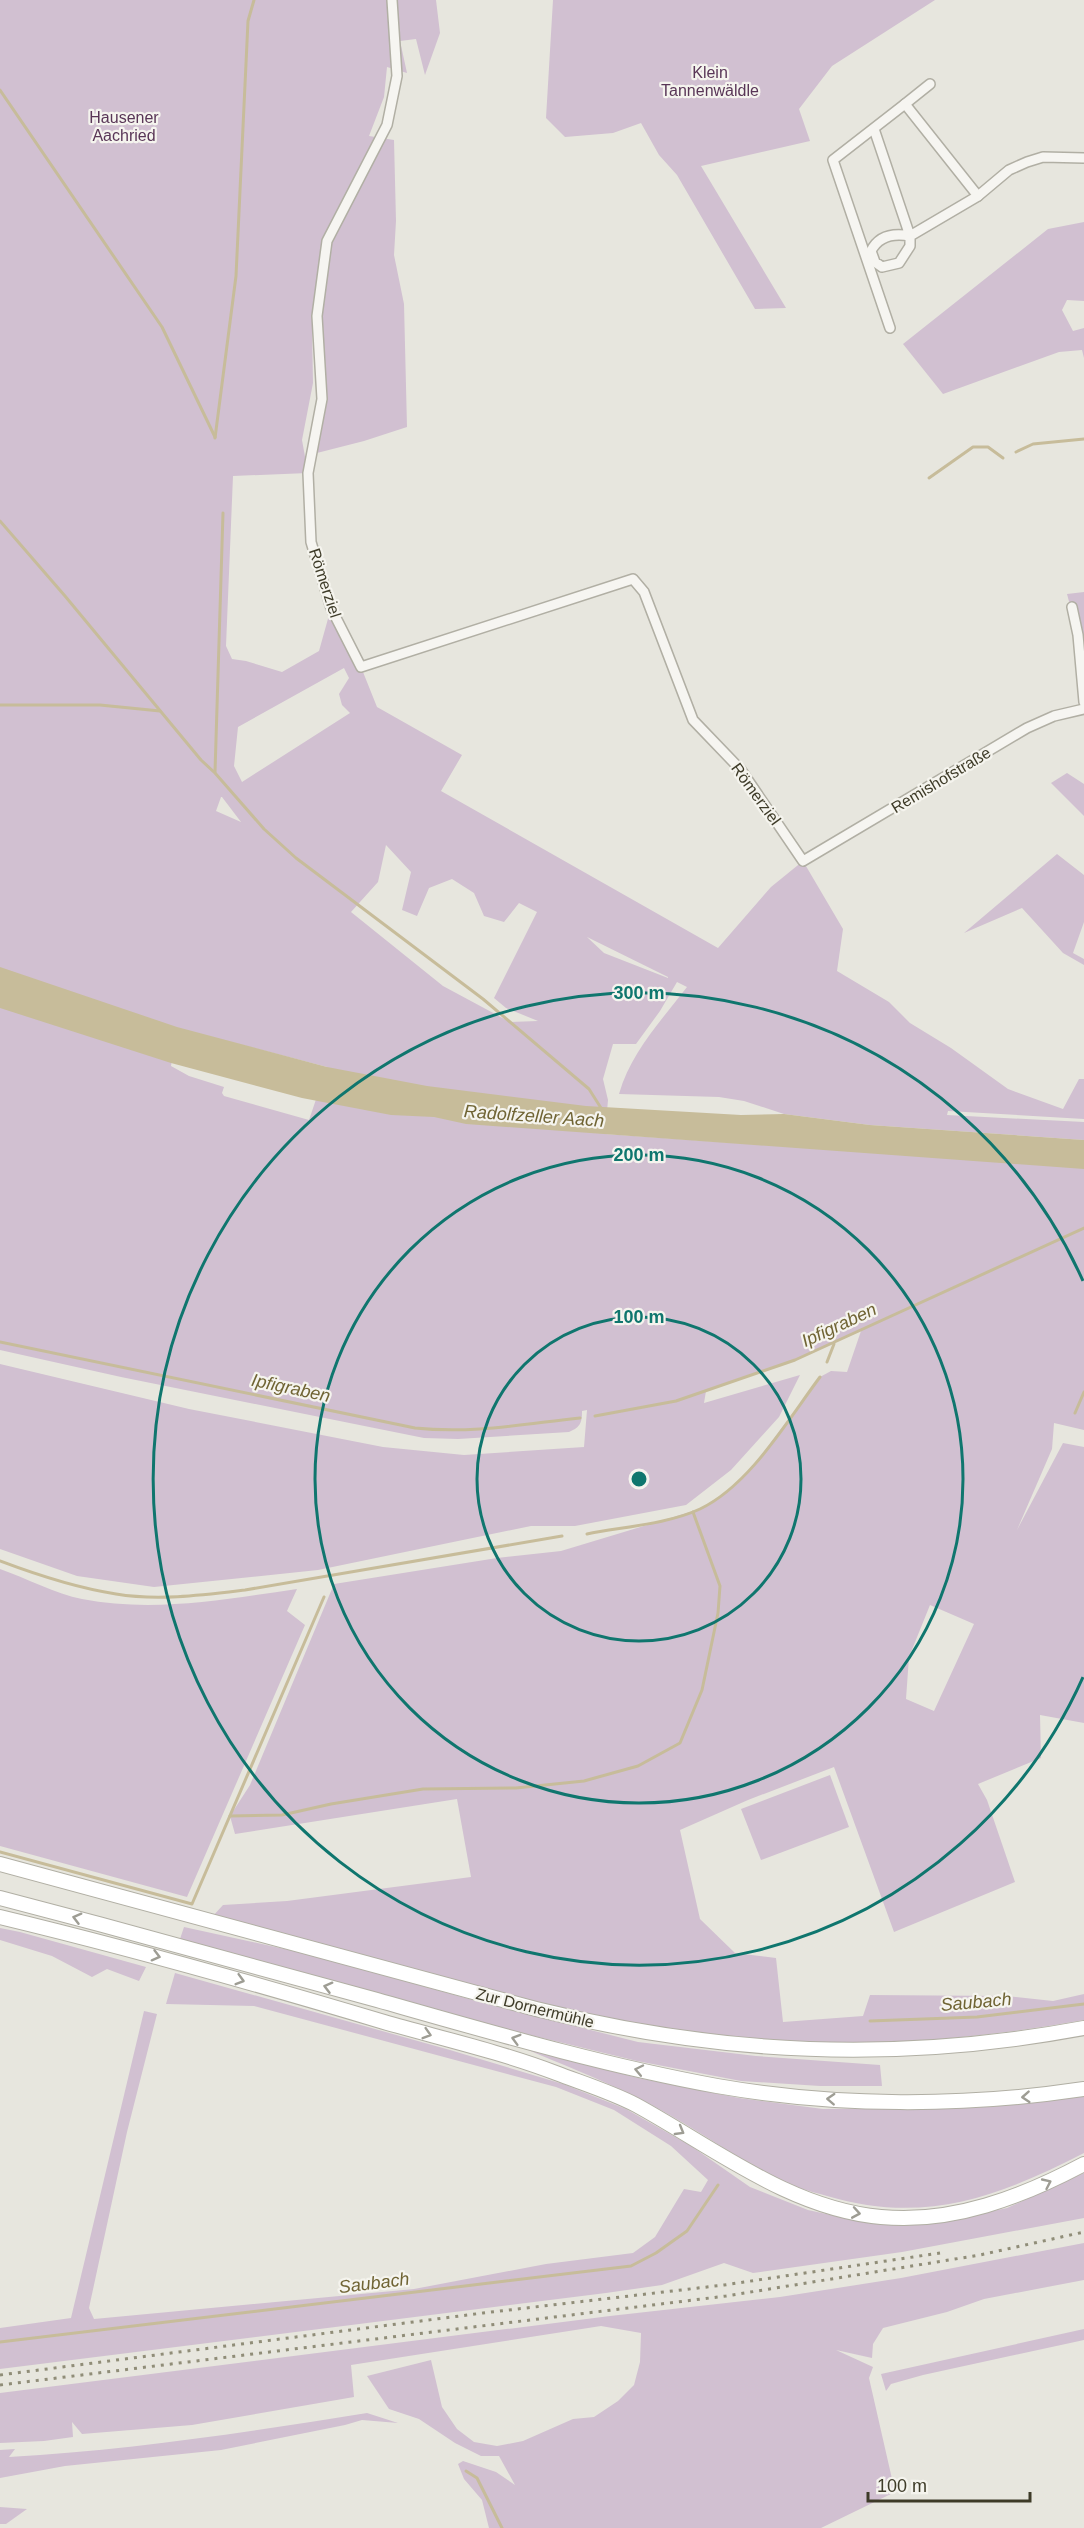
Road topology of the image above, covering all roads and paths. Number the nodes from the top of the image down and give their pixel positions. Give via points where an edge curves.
1 (392, 0) edge
2 (930, 84) dead end
3 (905, 104) junction
4 (874, 129) junction
5 (1084, 158) edge
6 (978, 196) junction
7 (910, 236) junction
8 (868, 251) junction
9 (890, 328) dead end
10 (1072, 607) dead end
11 (1084, 702) edge
12 (1084, 710) edge
13 (803, 861) joint
14 (0, 1864) edge
15 (0, 1898) edge
16 (0, 1917) edge
17 (1084, 2028) edge
18 (1084, 2089) edge
19 (1084, 2164) edge

1 - 13 street, Römerziel via 397,76 387,125 327,241 317,316 322,399 308,473 311,542 331,608 361,667 633,579 644,592 693,720 741,770
2 - 3 street
3 - 4 street
3 - 6 street
4 - 7 street
4 - 8 street via 833,160
5 - 6 street via 1043,156 1009,170
6 - 7 street
7 - 8 street via 883,238
7 - 8 street via 906,255 892,266 882,267
8 - 9 street
10 - 11 street
12 - 13 street, Remishofstraße via 1054,716 1027,728
14 - 17 main road, Zur Dornermühle via 536,2009 655,2034 774,2049 876,2051 978,2045
18 -> 15 main road via 980,2100 883,2102 719,2086 572,2055
16 -> 19 main road via 183,1964 551,2071 632,2103 748,2171 838,2210 922,2218 966,2212 1047,2184

